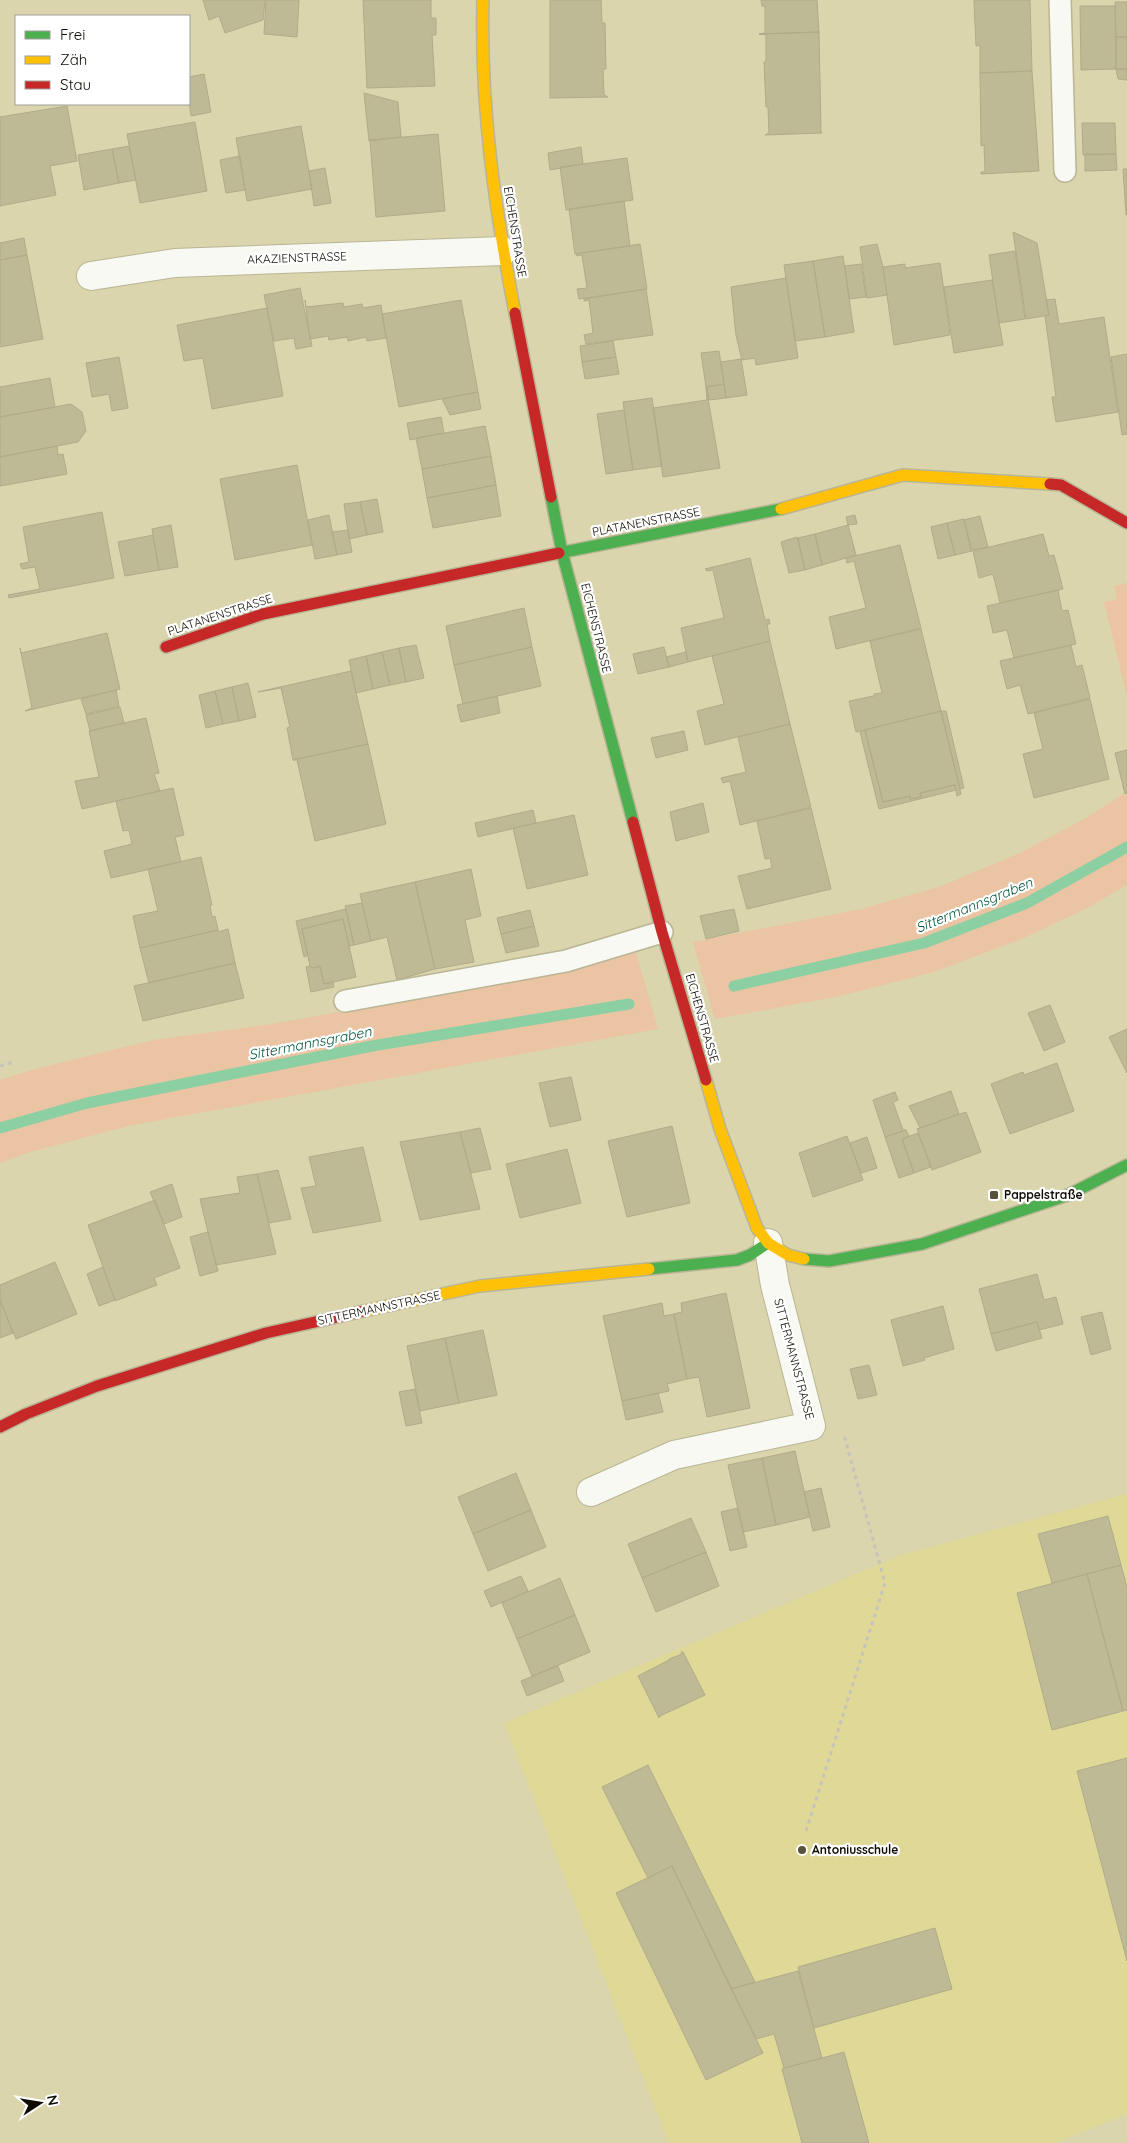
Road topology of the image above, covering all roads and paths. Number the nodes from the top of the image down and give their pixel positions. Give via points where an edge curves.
1 (483, 0) edge
2 (1060, 0) edge
3 (1065, 171) dead end
4 (503, 251) junction
5 (91, 276) dead end
6 (1127, 523) edge
7 (562, 552) junction
8 (166, 646) dead end
9 (662, 932) junction
10 (345, 1001) dead end
11 (13, 1062) dead end
12 (0, 1066) edge
13 (1127, 1166) edge
14 (768, 1242) junction
15 (0, 1427) edge
16 (844, 1433) dead end
17 (591, 1492) dead end
18 (806, 1831) dead end

1 - 4 street, EICHENSTRASSE via 489,148
2 - 3 lane
4 - 5 street, AKAZIENSTRASSE via 175,262
4 - 7 street, EICHENSTRASSE
6 - 7 street, PLATANENSTRASSE via 1061,485 903,474 761,514
7 - 8 street, PLATANENSTRASSE via 263,614
7 - 9 street, EICHENSTRASSE
9 - 10 lane via 566,961
9 - 14 street, EICHENSTRASSE via 720,1129 750,1213
11 - 12 path
13 - 14 street via 1068,1195 922,1244 828,1260 788,1255
14 - 15 street, SITTERMANNSTRASSE via 737,1260 480,1286 266,1333 97,1386
14 - 17 street, SITTERMANNSTRASSE via 775,1285 811,1426 674,1455
16 - 18 path via 885,1583

